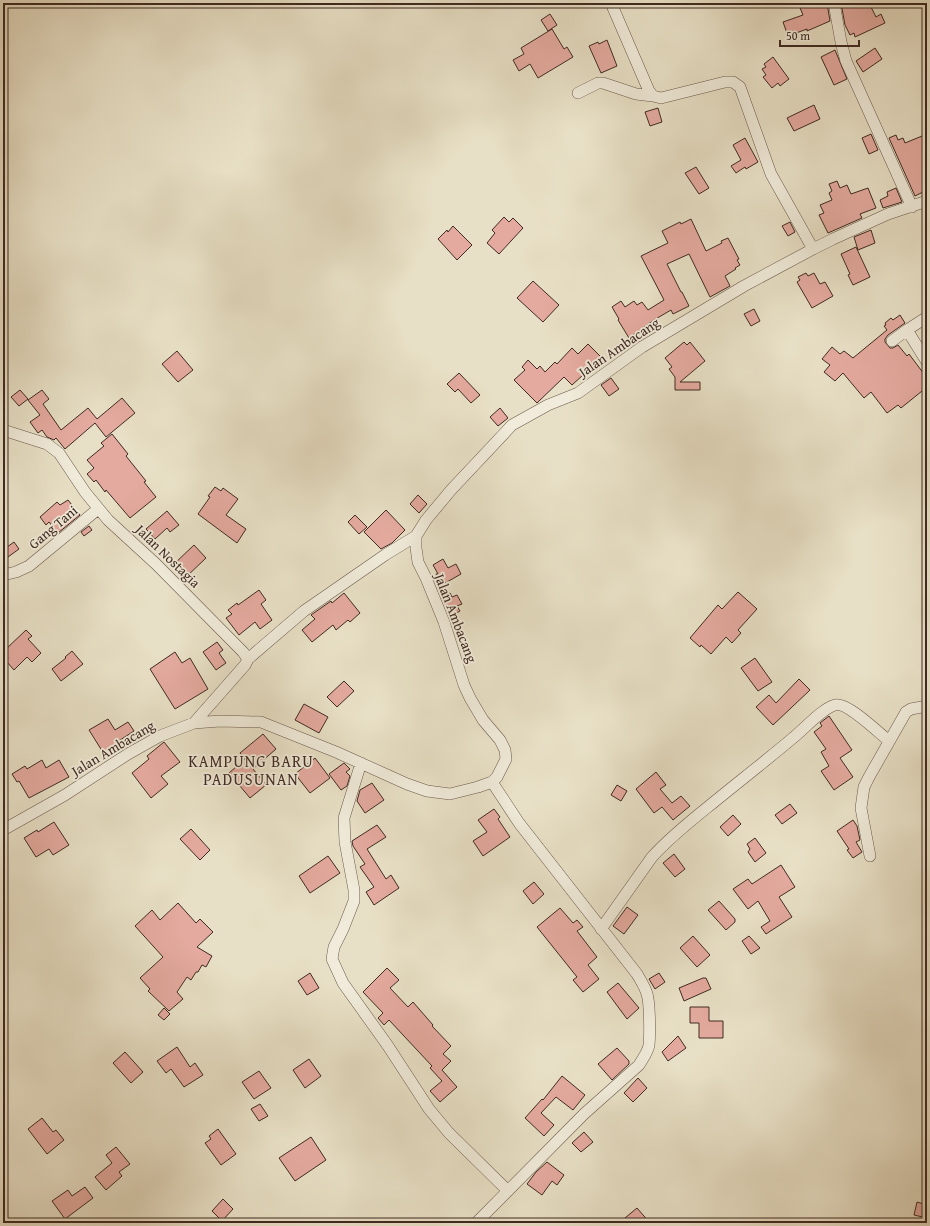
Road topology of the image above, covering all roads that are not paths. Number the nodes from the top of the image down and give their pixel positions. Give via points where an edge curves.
1 (611, 3) edge
2 (834, 3) edge
3 (578, 93) dead end
4 (653, 96) junction
5 (927, 201) edge
6 (912, 207) junction
7 (813, 249) junction
8 (927, 317) edge
9 (907, 330) junction
10 (892, 341) dead end
11 (927, 362) edge
12 (3, 430) edge
13 (98, 509) junction
14 (416, 536) junction
15 (3, 575) edge
16 (248, 659) junction
17 (927, 706) edge
18 (194, 723) junction
19 (889, 741) junction
20 (361, 763) junction
21 (492, 782) junction
22 (3, 830) edge
23 (870, 856) dead end
24 (601, 929) junction
25 (508, 1191) junction
26 (476, 1223) edge

1 - 4 street
2 - 6 street via 841,42 850,71
3 - 4 street via 603,83 636,94
4 - 7 street via 660,98 725,82 737,84 771,174
5 - 6 street, Jalan Ambacang
6 - 7 street, Jalan Ambacang via 888,214
7 - 14 street, Jalan Ambacang via 744,286 642,347 578,393 548,405 512,426 451,490
8 - 9 street
9 - 10 street
9 - 11 street
12 - 13 street, Jalan Nostagia via 43,443 59,454
13 - 15 street, Gang Tani via 29,566
13 - 16 street, Jalan Nostagia via 179,586
14 - 16 street via 385,554 304,611
14 - 21 street, Jalan Ambacang via 418,562 444,622 464,685 483,720 505,750 506,759
16 - 18 street
17 - 19 street via 906,712
18 - 20 street, Jalan Ambacang via 261,722
18 - 22 street, Jalan Ambacang via 153,740 128,754 65,795
19 - 23 street via 869,777 862,798 861,808
19 - 24 street via 848,708 834,705 823,712 661,847
20 - 21 street, Jalan Ambacang via 406,784 440,793 461,792
20 - 25 street via 344,818 354,901 334,947 332,959 342,983 388,1046 429,1109 449,1133
21 - 24 street via 519,823
24 - 25 street via 637,974 647,994 649,1045 646,1055
25 - 26 street

